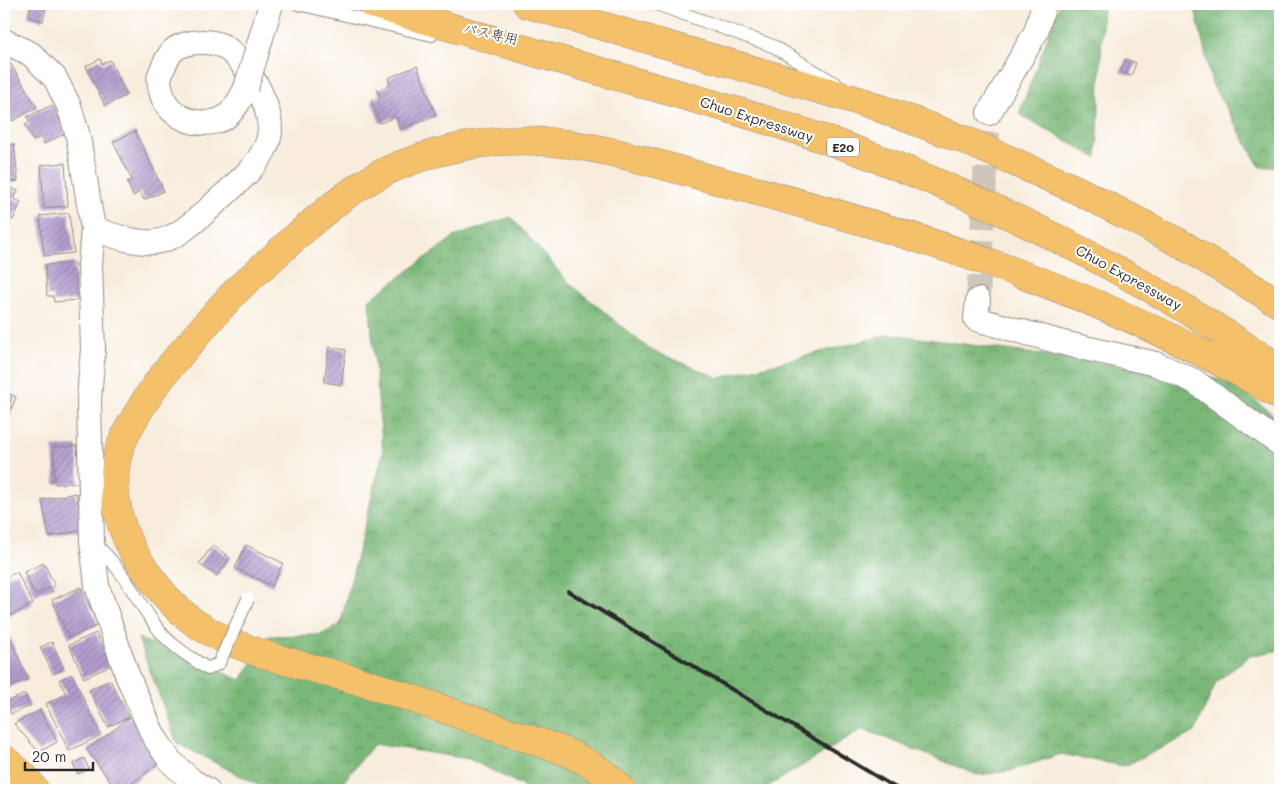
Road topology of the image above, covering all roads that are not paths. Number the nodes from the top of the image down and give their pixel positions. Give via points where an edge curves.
1 (271, 4) edge
2 (298, 4) edge
3 (372, 4) edge
4 (527, 4) edge
5 (656, 4) edge
6 (1044, 4) edge
7 (4, 41) edge
8 (620, 77) junction
9 (866, 103) junction
10 (989, 113) tunnel mouth
11 (94, 229) junction
12 (978, 300) tunnel mouth
13 (1280, 304) edge
14 (1280, 369) edge
15 (1280, 396) edge
16 (1280, 444) edge
17 (92, 542) junction
18 (248, 600) dead end
19 (4, 759) edge
20 (35, 790) edge
21 (207, 790) edge
22 (622, 790) edge

1 - 11 street, bridge via 246,88 240,101 224,118 204,124 170,110 162,96 159,78 175,49 210,42 226,48 240,62 267,105 272,126 261,155 244,176 188,229 167,240 153,244
2 - 8 lane, バス専用
3 - 8 highway, Chuo Expressway / E20
4 - 9 highway
5 - 9 lane via 773,46
6 - 10 street via 1036,32
7 - 11 street via 31,54 55,78 69,106 78,136
8 - 14 highway, Chuo Expressway / E20 via 752,115 889,163 997,209 1111,266 1213,323
9 - 13 highway via 965,140 1075,189 1178,242
11 - 17 street via 90,265 93,349 89,399
12 - 16 street via 976,319 1156,364 1194,381
15 - 22 highway via 1202,352 1133,319 944,247 804,203 577,144 507,140 454,148 409,161 356,187 238,289 164,372 138,412 117,456 115,494 121,527 139,562 166,596 196,623 239,645 365,683 554,747 592,764
17 - 18 lane, bridge via 130,584 160,632 208,669 219,663
17 - 21 street via 98,586 128,677 153,735 170,761
19 - 20 highway

